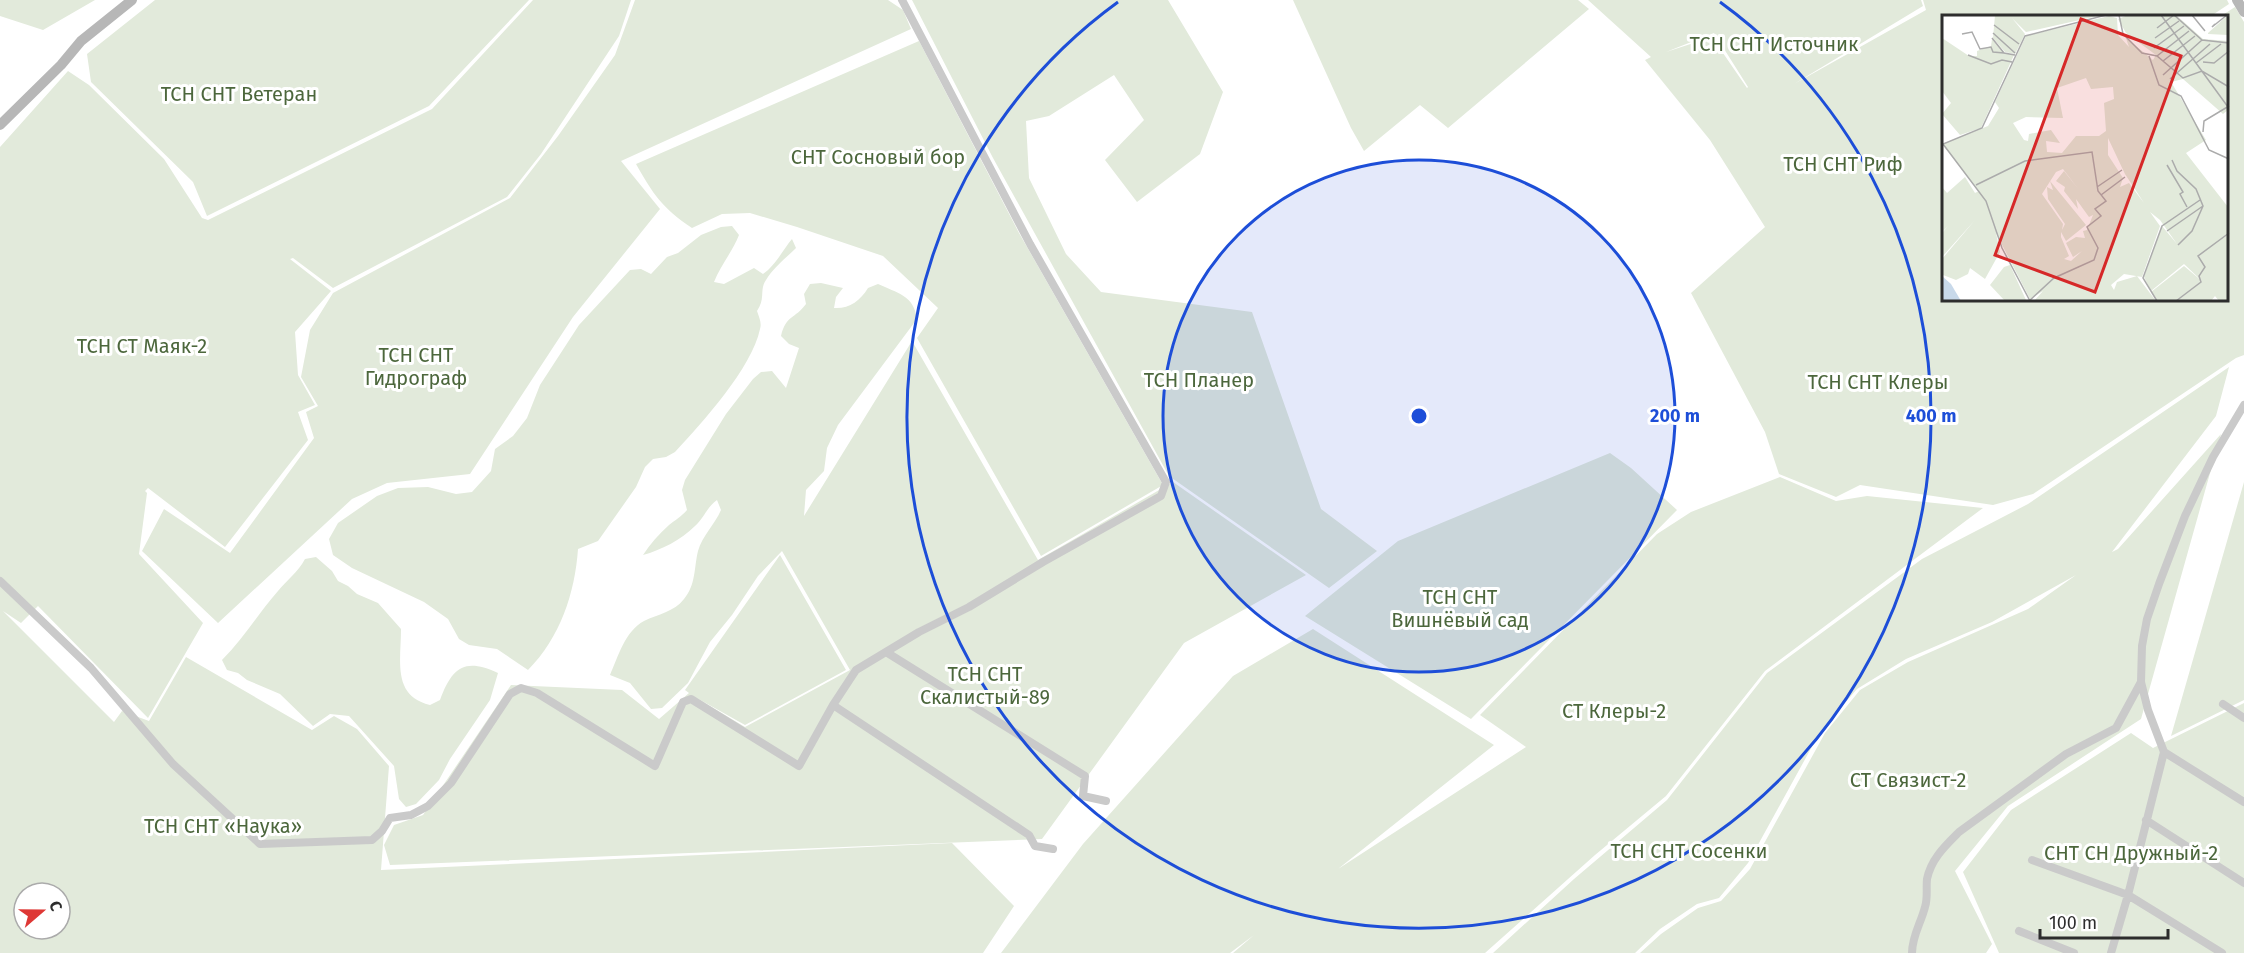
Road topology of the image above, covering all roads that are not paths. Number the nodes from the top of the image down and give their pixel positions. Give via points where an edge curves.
1 (132, 0) edge
2 (902, 0) edge
3 (2237, 0) edge
4 (2244, 12) edge
5 (0, 125) edge
6 (2244, 405) edge
7 (0, 581) edge
8 (886, 652) junction
9 (2141, 682) junction
10 (2223, 704) dead end
11 (833, 705) junction
12 (2244, 718) edge
13 (2164, 752) junction
14 (1106, 801) dead end
15 (2244, 802) edge
16 (2146, 820) junction
17 (1053, 849) dead end
18 (2032, 860) dead end
19 (2244, 883) edge
20 (2128, 895) junction
21 (2019, 931) dead end
22 (1912, 953) edge
23 (2074, 953) edge
24 (2111, 953) edge
25 (2222, 953) edge

1 - 5 main road via 81,41
2 - 8 street via 1029,244 1166,482 1161,496
3 - 4 main road
6 - 9 street via 2185,516 2159,584 2147,618
7 - 11 street via 91,668 173,764 260,844 372,840 390,818 411,815 428,806 451,783 510,694 521,688 537,693 655,766 683,702 692,699 799,766
8 - 11 street via 856,670
8 - 14 street via 1085,776 1083,796
9 - 13 street
9 - 22 street via 2116,728 2066,754 1947,844 1933,861
10 - 12 street
11 - 17 street via 1029,835 1035,846
13 - 15 street
13 - 16 street
16 - 19 street
16 - 20 street
18 - 20 street
20 - 24 street
20 - 25 street
21 - 23 street

